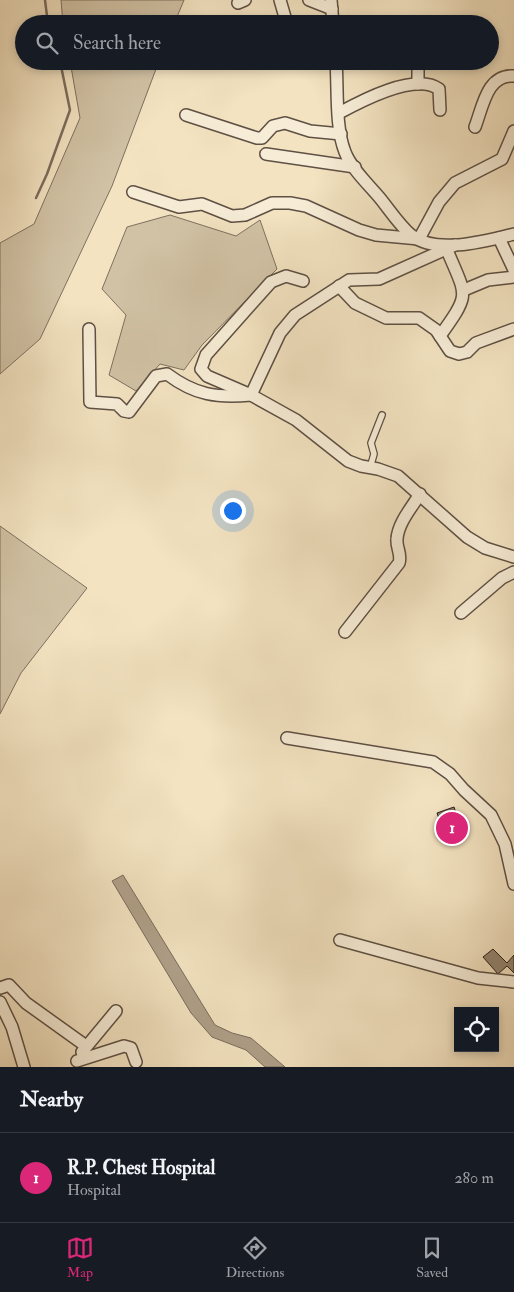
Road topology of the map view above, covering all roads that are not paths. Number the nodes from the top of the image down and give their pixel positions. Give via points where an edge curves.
1 (280, 0) edge
2 (309, 0) edge
3 (332, 5) edge
4 (284, 15) edge
5 (336, 70) edge
6 (418, 70) edge
7 (514, 76) edge
8 (418, 84) junction
9 (440, 110) dead end
10 (339, 113) junction
11 (186, 115) dead end
12 (476, 127) dead end
13 (514, 131) edge
14 (341, 134) junction
15 (266, 154) dead end
16 (355, 167) junction
17 (133, 192) dead end
18 (514, 234) edge
19 (499, 238) junction
20 (419, 239) junction
21 (451, 248) junction
22 (514, 270) edge
23 (514, 277) edge
24 (303, 281) dead end
25 (339, 286) junction
26 (464, 290) junction
27 (89, 329) dead end
28 (514, 329) edge
29 (440, 336) junction
30 (251, 395) junction
31 (382, 415) dead end
32 (370, 468) junction
33 (420, 494) junction
34 (514, 557) edge
35 (514, 572) edge
36 (461, 613) dead end
37 (345, 632) dead end
38 (287, 738) dead end
39 (514, 884) edge
40 (340, 940) dead end
41 (514, 982) edge
42 (0, 988) edge
43 (0, 1002) edge
44 (116, 1011) dead end
45 (12, 1027) junction
46 (0, 1031) edge
47 (86, 1046) junction
48 (136, 1062) dead end
49 (76, 1064) edge
50 (24, 1067) edge

1 - 4 street
2 - 3 street
5 - 10 street
6 - 8 street
7 - 12 street via 502,76 492,84
8 - 9 street via 439,89
8 - 10 street via 378,94
10 - 14 street
11 - 14 street via 257,138 262,138 273,126 285,124
13 - 20 street via 502,159 452,186
14 - 16 street via 345,152
15 - 16 street
16 - 20 street via 411,235
17 - 20 street via 179,207 202,204 232,216 272,204 290,203 306,206 376,235
18 - 19 street
19 - 21 street
19 - 22 street
20 - 21 street
21 - 25 street via 379,279 349,280
21 - 26 street
23 - 26 street via 488,280
24 - 30 street via 286,276 271,282 242,312 202,363 201,369 207,376
25 - 29 street via 355,303 386,318 416,317 432,326
25 - 30 street via 287,323
26 - 29 street via 461,307
27 - 30 street via 90,402 117,404 129,412 156,376 162,374 199,393
28 - 29 street via 476,343 463,354 450,351
30 - 32 street via 296,420 348,461
31 - 32 lane via 371,443 374,454
32 - 33 street via 398,476
33 - 34 street via 467,537 485,548
33 - 37 street via 400,526 398,563
35 - 36 street via 502,578
38 - 39 street via 433,762 450,774 491,815 506,844
40 - 41 street via 478,978
42 - 47 street via 9,986 26,1003
43 - 45 street
44 - 47 street
45 - 46 street
45 - 50 street
47 - 49 street
48 - 49 street via 131,1048 124,1046

